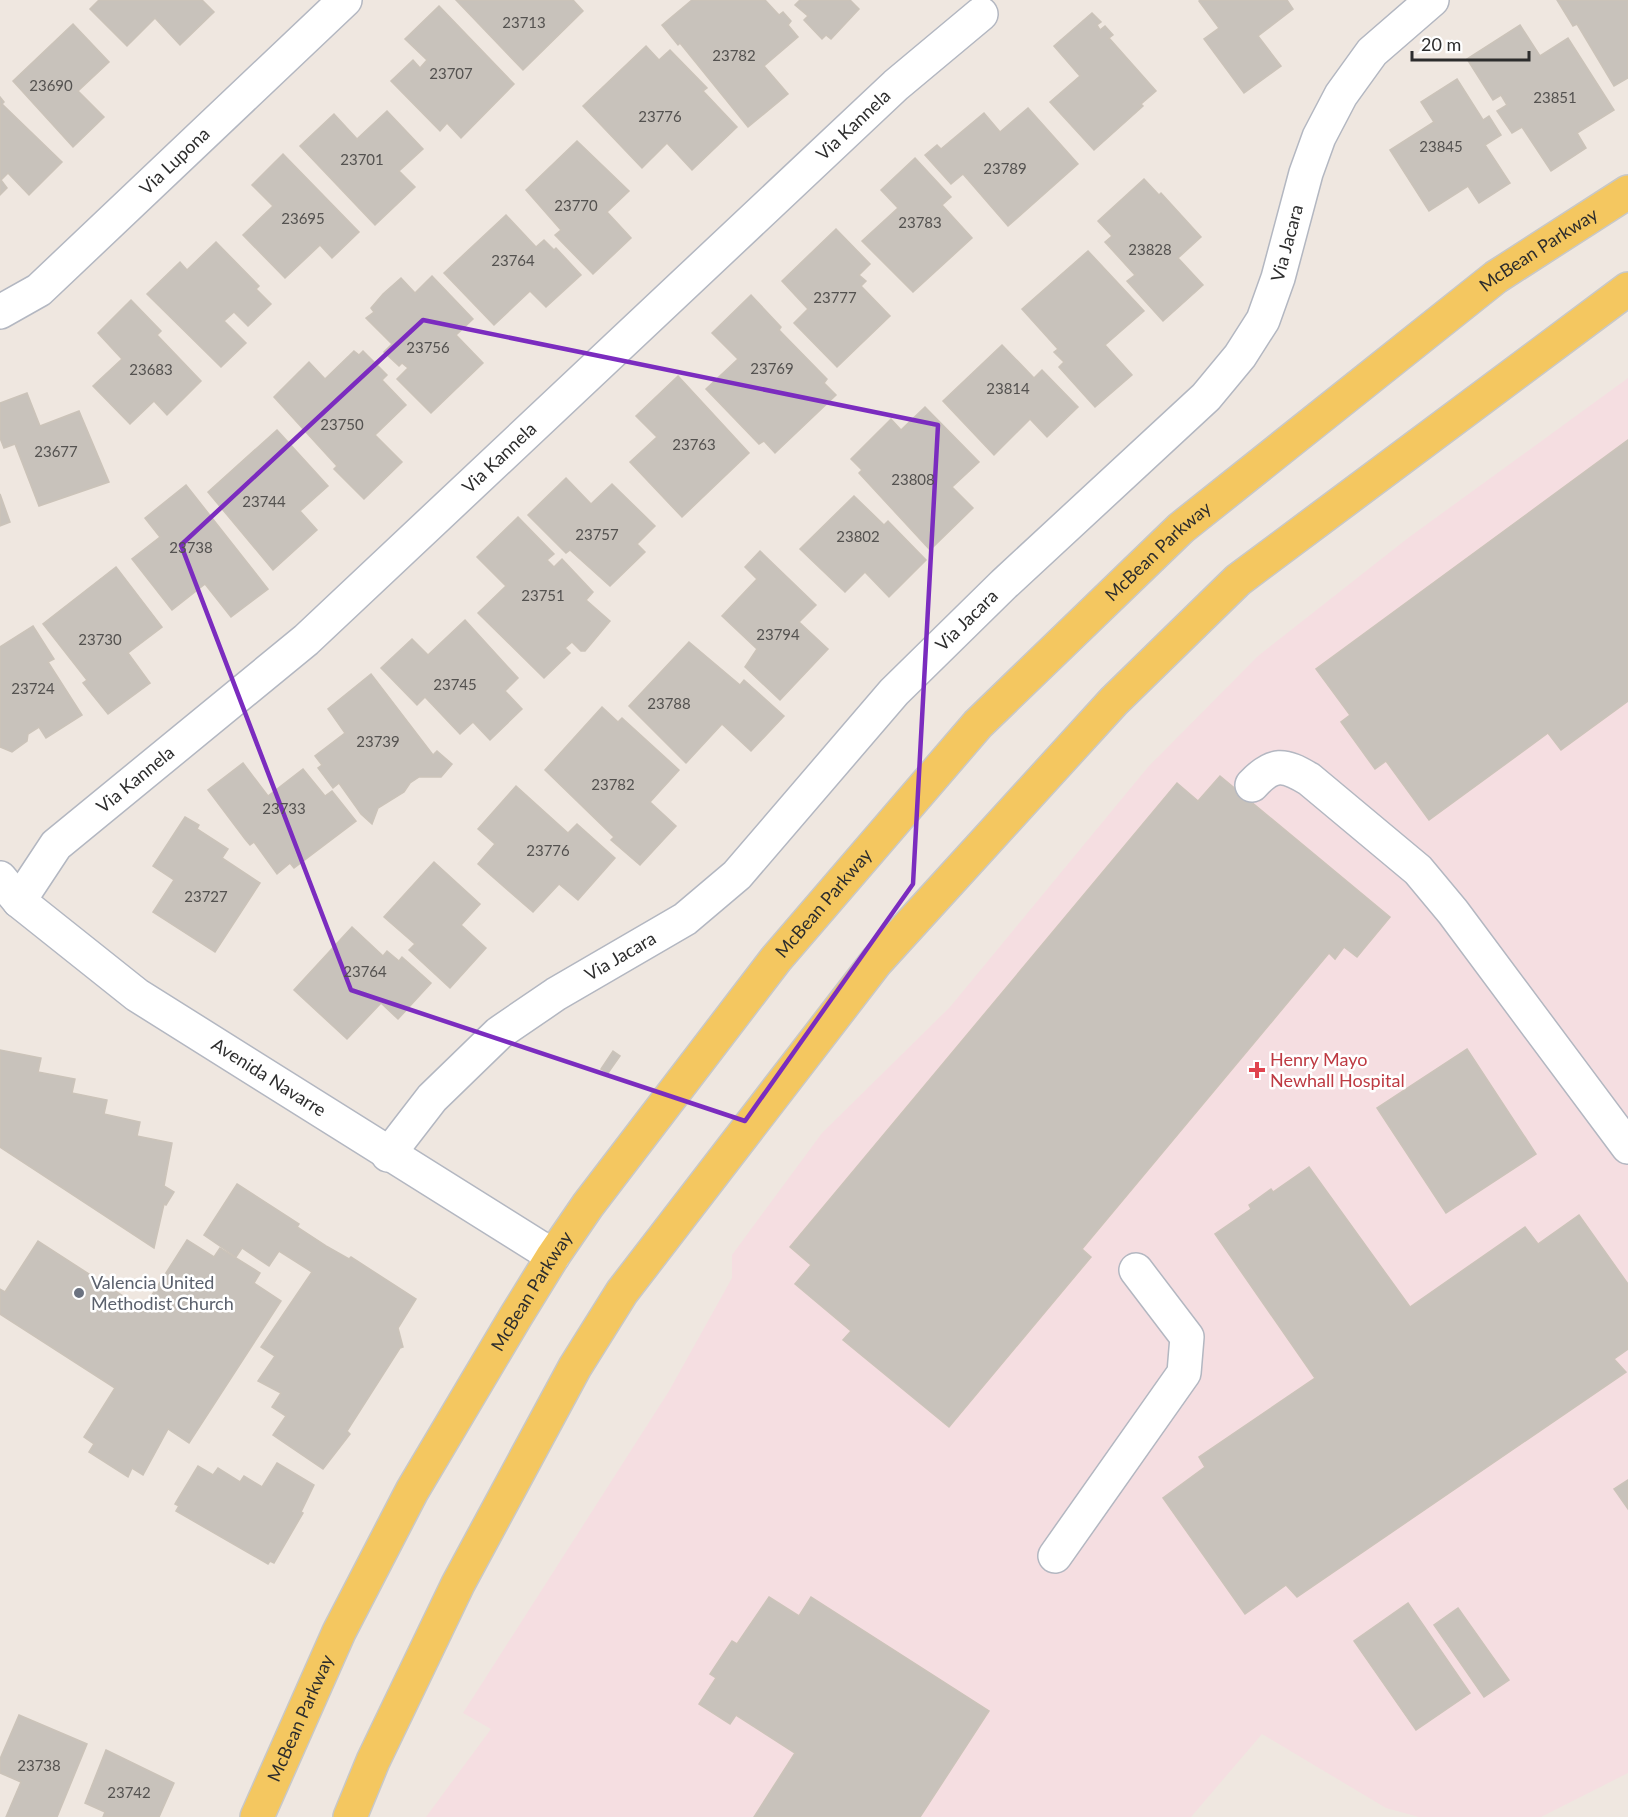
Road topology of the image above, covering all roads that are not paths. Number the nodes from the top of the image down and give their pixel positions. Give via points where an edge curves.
1 (345, 0) edge
2 (1432, 0) edge
3 (981, 14) dead end
4 (1628, 192) edge
5 (1628, 289) edge
6 (0, 312) edge
7 (1252, 785) dead end
8 (10, 889) edge
9 (1628, 1148) edge
10 (388, 1155) junction
11 (553, 1256) junction
12 (1136, 1270) dead end
13 (1055, 1556) dead end
14 (257, 1817) edge
15 (350, 1817) edge

1 - 6 street, Via Lupona via 39,290
2 - 10 street, Via Jacara via 1372,52 1341,95 1306,173 1263,320 1206,397 894,692 737,875 685,919 556,994 499,1033 432,1098
3 - 8 street, Via Kannela via 896,85 306,640 56,845
4 - 11 main road, McBean Parkway via 1496,277 1181,528 978,724 776,959
5 - 15 main road via 1238,580 1114,701 876,962 622,1292 575,1366 458,1584
7 - 9 street via 1275,767 1292,769 1418,870
8 - 10 street, Avenida Navarre via 137,995
10 - 11 street, Avenida Navarre
11 - 14 main road, McBean Parkway via 412,1491 339,1632
12 - 13 street via 1187,1337 1184,1373

